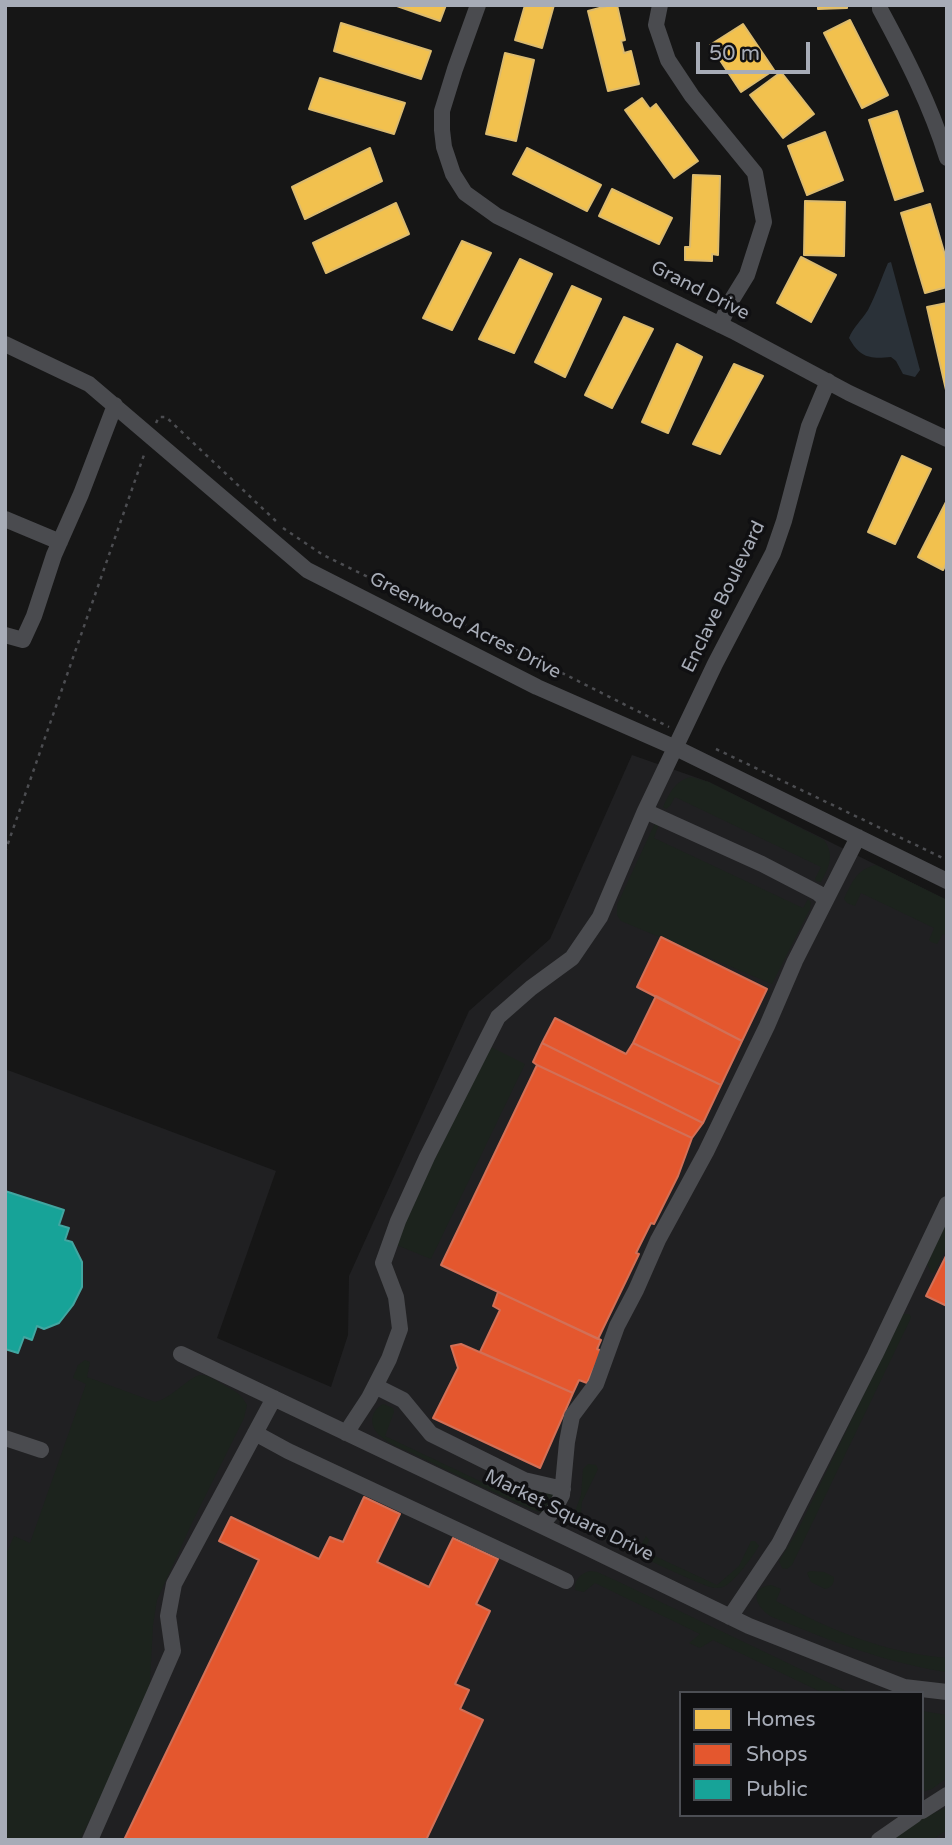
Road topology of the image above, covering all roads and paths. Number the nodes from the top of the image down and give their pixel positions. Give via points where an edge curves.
1 (478, 5) edge
2 (660, 5) edge
3 (880, 5) edge
4 (947, 158) edge
5 (720, 325) junction
6 (5, 344) edge
7 (828, 382) junction
8 (115, 405) junction
9 (159, 417) dead end
10 (947, 439) edge
11 (146, 448) dead end
12 (5, 519) edge
13 (60, 542) junction
14 (5, 635) edge
15 (657, 721) dead end
16 (712, 747) dead end
17 (676, 748) junction
18 (645, 811) junction
19 (858, 837) junction
20 (5, 852) edge
21 (947, 860) edge
22 (947, 881) edge
23 (826, 900) junction
24 (947, 1204) edge
25 (181, 1354) dead end
26 (375, 1386) junction
27 (274, 1398) junction
28 (256, 1433) junction
29 (346, 1433) junction
30 (5, 1438) edge
31 (41, 1450) dead end
32 (563, 1489) junction
33 (541, 1525) junction
34 (566, 1581) dead end
35 (730, 1617) junction
36 (947, 1692) edge
37 (947, 1795) edge
38 (924, 1810) edge
39 (912, 1817) edge
40 (90, 1840) edge
41 (879, 1840) edge

1 - 5 street, Grand Drive via 442,111 449,165 466,193 497,216
2 - 5 street via 656,25 668,60 755,173 762,210 764,222 747,275
3 - 4 street
5 - 7 street, Grand Drive
6 - 8 street, Greenwood Acres Drive via 89,384
7 - 10 street, Grand Drive
7 - 17 street, Enclave Boulevard via 809,426 773,553
8 - 13 street
8 - 17 street, Greenwood Acres Drive via 307,570 537,687
9 - 15 path via 166,417 282,527 323,555
11 - 20 path
12 - 13 street
13 - 14 street via 23,640
16 - 21 path
17 - 18 street, Enclave Boulevard
17 - 19 street, Greenwood Acres Drive
18 - 23 street via 762,864
18 - 26 street, Enclave Boulevard via 600,917 572,958 498,1017 427,1157 383,1263 396,1297 400,1329
19 - 22 street, Greenwood Acres Drive
19 - 23 street
23 - 32 street via 617,1326 596,1384 572,1416
24 - 35 street via 776,1550
25 - 27 street, Market Square Drive
26 - 29 street, Enclave Boulevard
26 - 32 street via 403,1400 431,1434 524,1480
27 - 28 street
27 - 29 street, Market Square Drive
28 - 34 street
28 - 40 street via 174,1584 168,1616 173,1651
29 - 33 street, Market Square Drive
30 - 31 street
32 - 33 street
33 - 35 street, Market Square Drive
35 - 36 street, Market Square Drive via 904,1686
37 - 38 street
39 - 41 street

